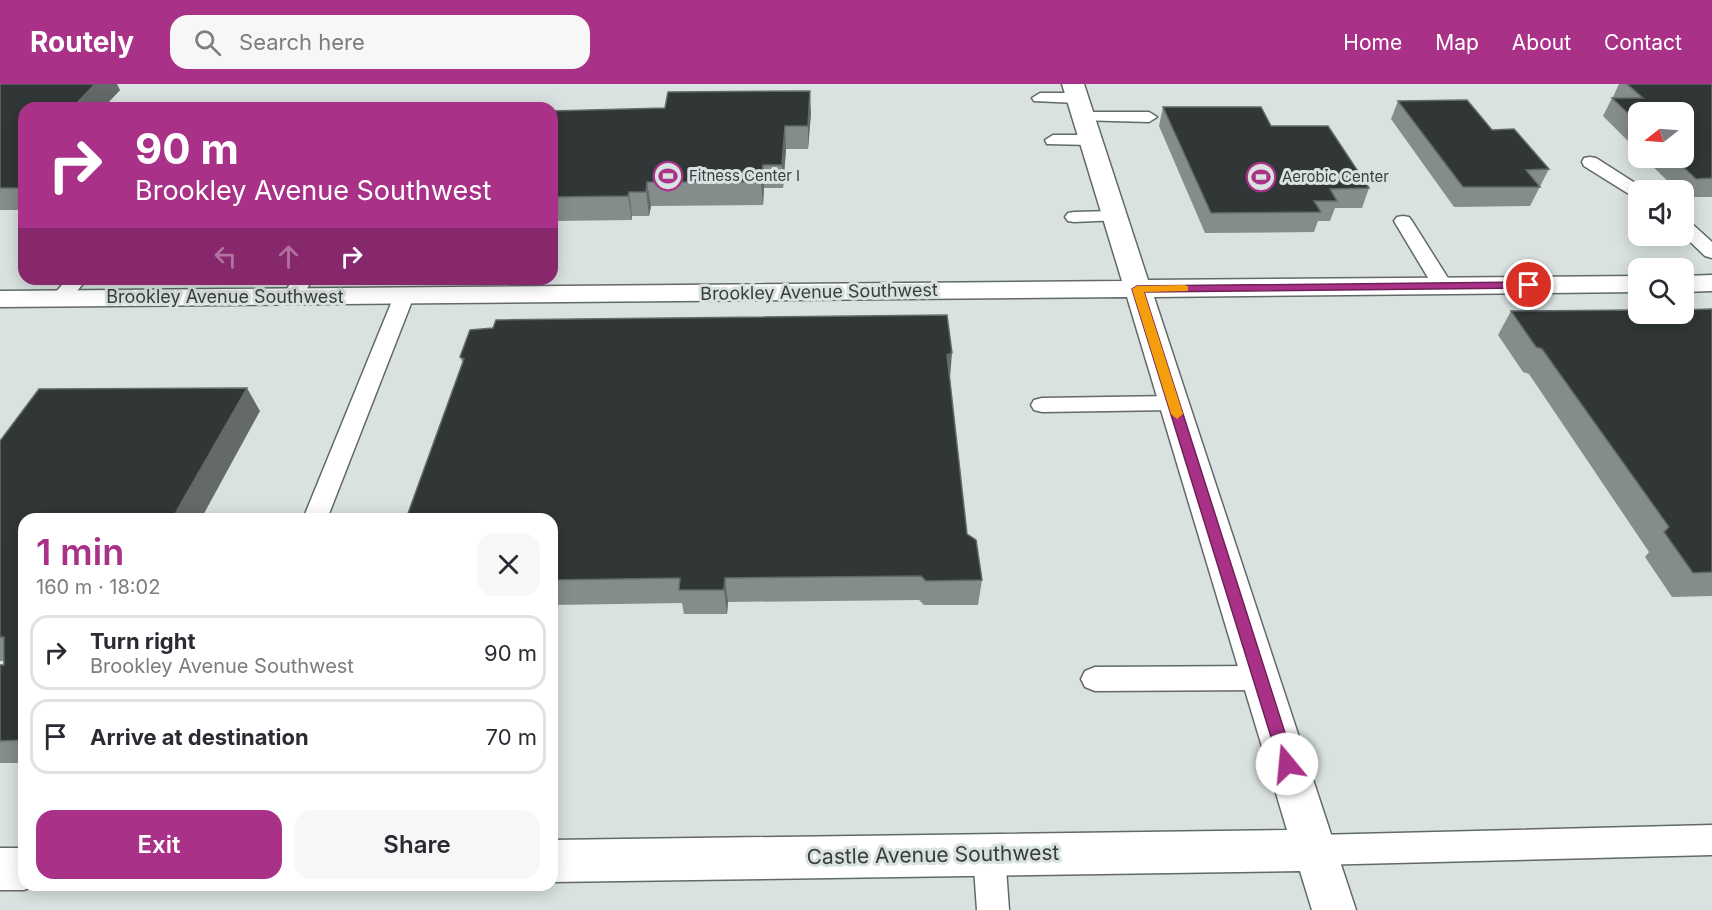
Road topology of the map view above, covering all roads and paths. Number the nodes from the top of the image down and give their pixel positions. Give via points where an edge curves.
1 (1040, 98) dead end
2 (1078, 100) edge
3 (1149, 117) dead end
4 (1053, 140) dead end
5 (1090, 141) junction
6 (1590, 162) dead end
7 (1628, 186) edge
8 (1114, 216) junction
9 (1074, 217) dead end
10 (1403, 221) dead end
11 (1694, 235) edge
12 (1712, 252) edge
13 (1628, 284) edge
14 (1694, 284) edge
15 (1712, 284) edge
16 (1443, 286) junction
17 (298, 288) edge
18 (69, 289) edge
19 (1137, 289) junction
20 (404, 296) junction
21 (0, 299) edge
22 (1173, 403) junction
23 (1042, 405) dead end
24 (317, 513) edge
25 (1260, 678) junction
26 (1095, 679) dead end
27 (1712, 840) edge
28 (1315, 850) junction
29 (989, 854) junction
30 (558, 861) edge
31 (0, 869) edge
32 (18, 869) edge
33 (993, 910) edge
34 (1334, 910) edge

1 - 2 lane
2 - 3 lane
2 - 5 street
4 - 5 lane
5 - 8 street
6 - 7 lane
8 - 9 lane
8 - 19 street
10 - 16 lane
11 - 12 lane
13 - 16 street, Brookley Avenue Southwest
14 - 15 street
16 - 19 street, Brookley Avenue Southwest
17 - 18 street, Brookley Avenue Southwest
17 - 20 street, Brookley Avenue Southwest
18 - 21 street, Brookley Avenue Southwest
19 - 20 street, Brookley Avenue Southwest
19 - 22 street
20 - 24 lane
22 - 23 lane
22 - 25 street
25 - 26 lane
25 - 28 street
27 - 28 lane
28 - 29 street, Castle Avenue Southwest
28 - 34 street
29 - 30 street, Castle Avenue Southwest
29 - 33 lane
31 - 32 street

